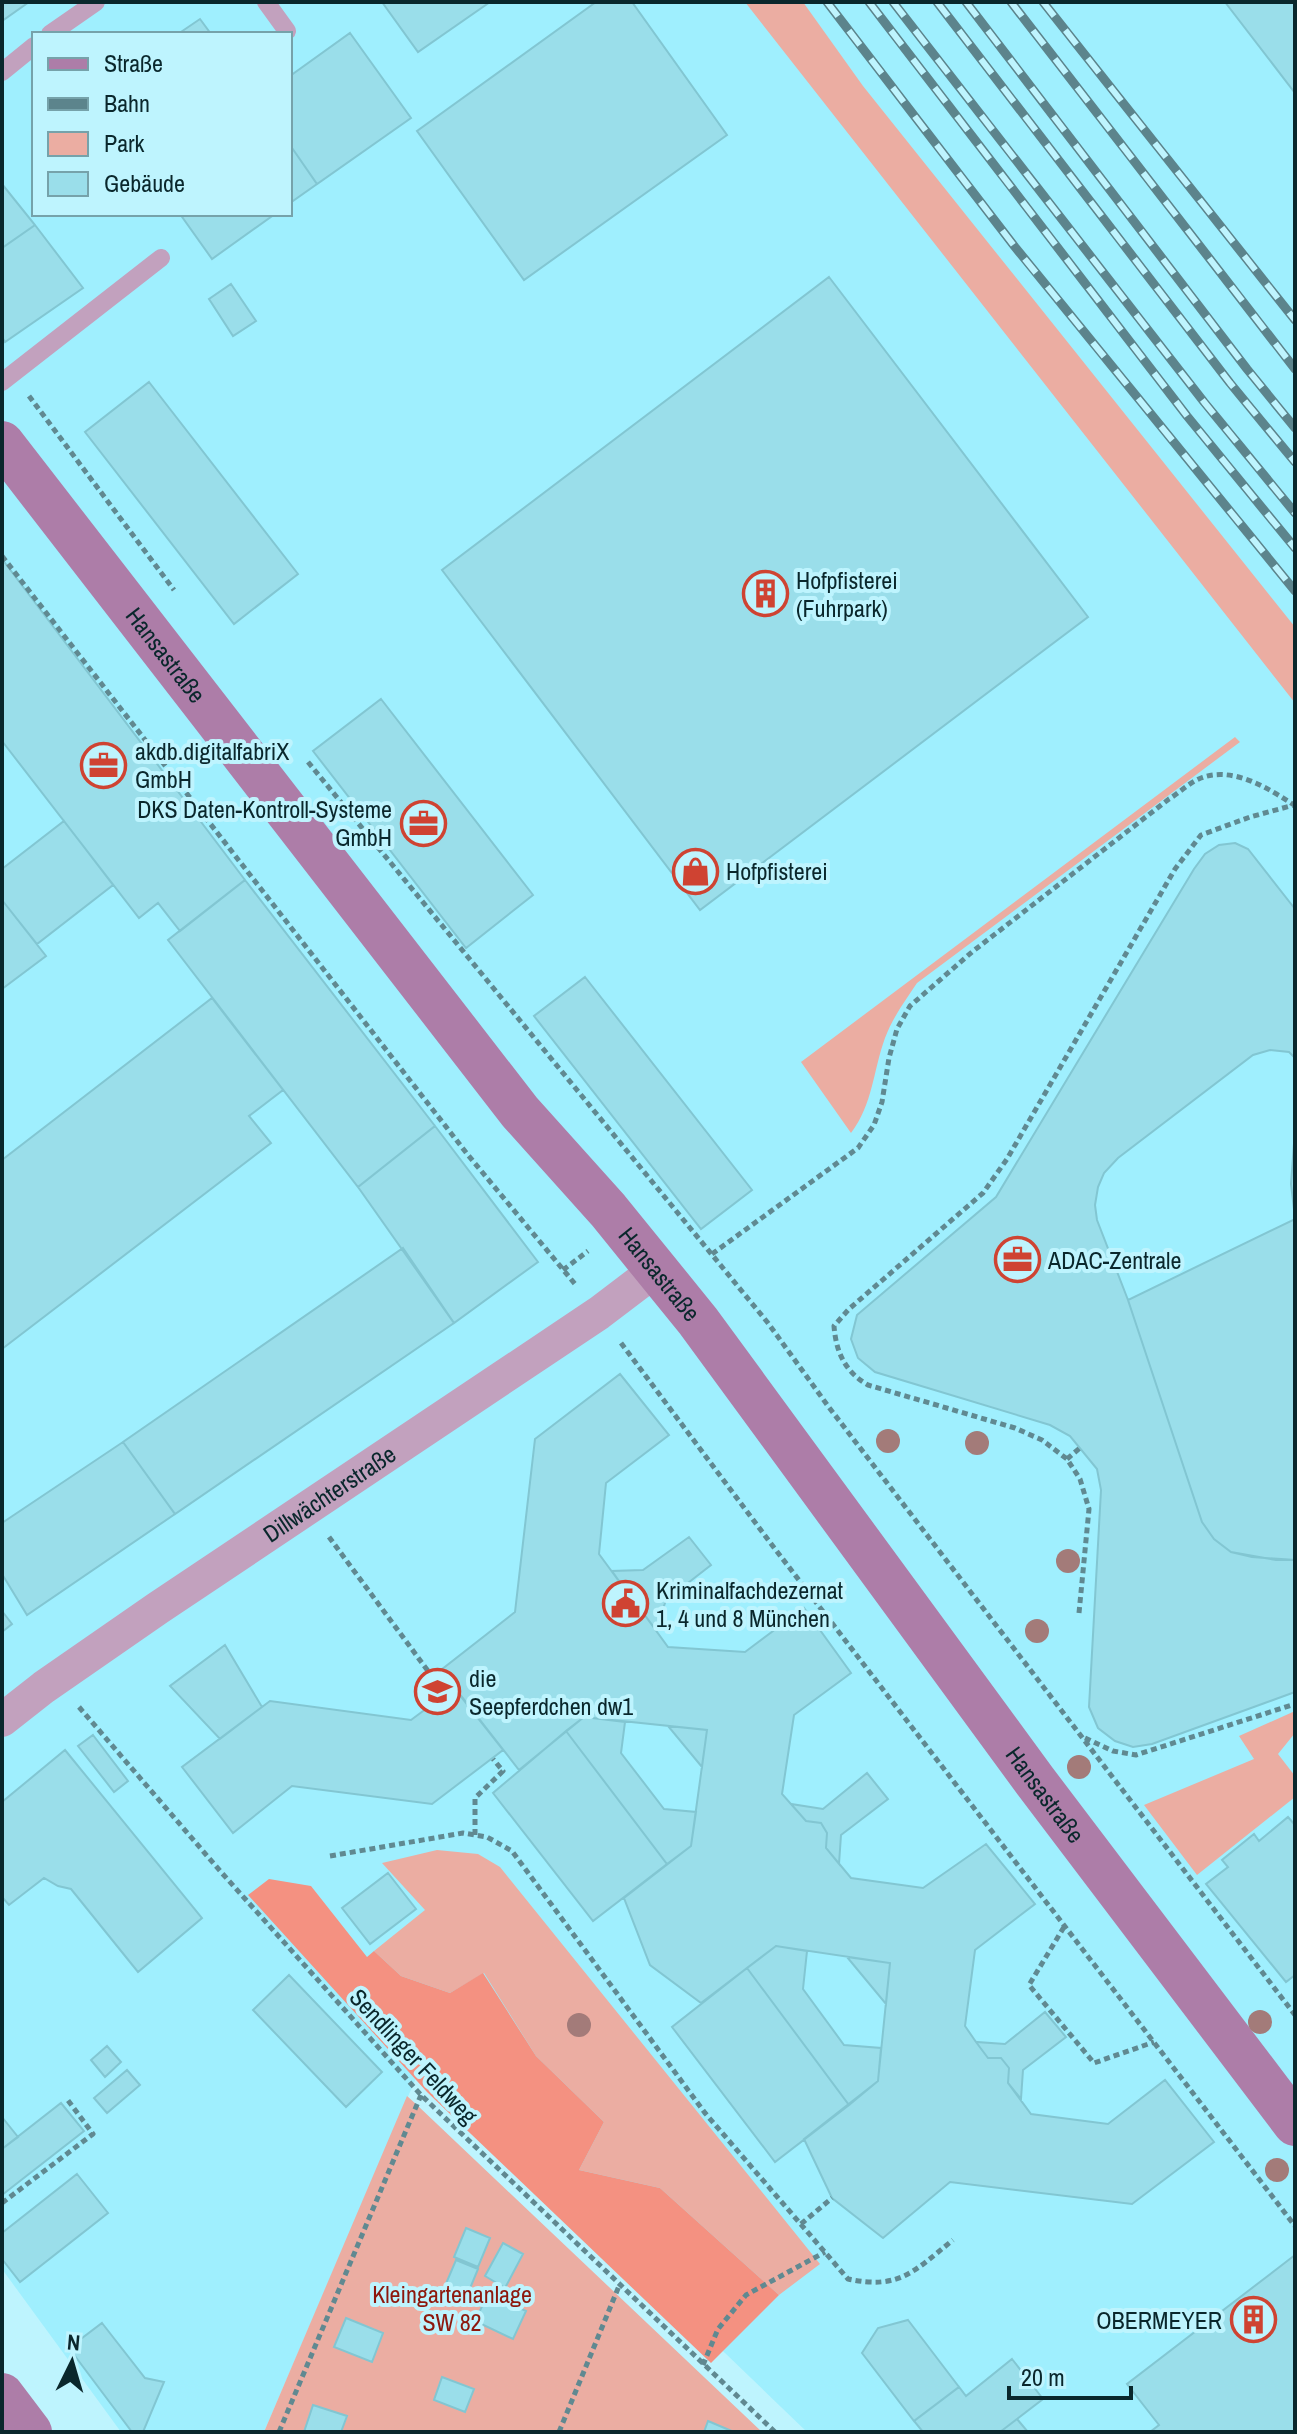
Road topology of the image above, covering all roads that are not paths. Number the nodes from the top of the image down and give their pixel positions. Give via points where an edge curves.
1 (96, 2) edge
2 (266, 2) edge
3 (287, 31) dead end
4 (53, 32) edge
5 (32, 48) edge
6 (2, 72) edge
7 (161, 258) dead end
8 (7, 378) edge
9 (2, 443) edge
10 (657, 1269) junction
11 (2, 1720) edge
12 (1295, 2124) edge
13 (2, 2395) edge
14 (30, 2432) edge

1 - 4 lane
2 - 3 lane
5 - 6 lane
7 - 8 lane
9 - 10 street, Hansastraße via 520,1112
10 - 11 street, Dillwächterstraße
10 - 12 street, Hansastraße
13 - 14 street

